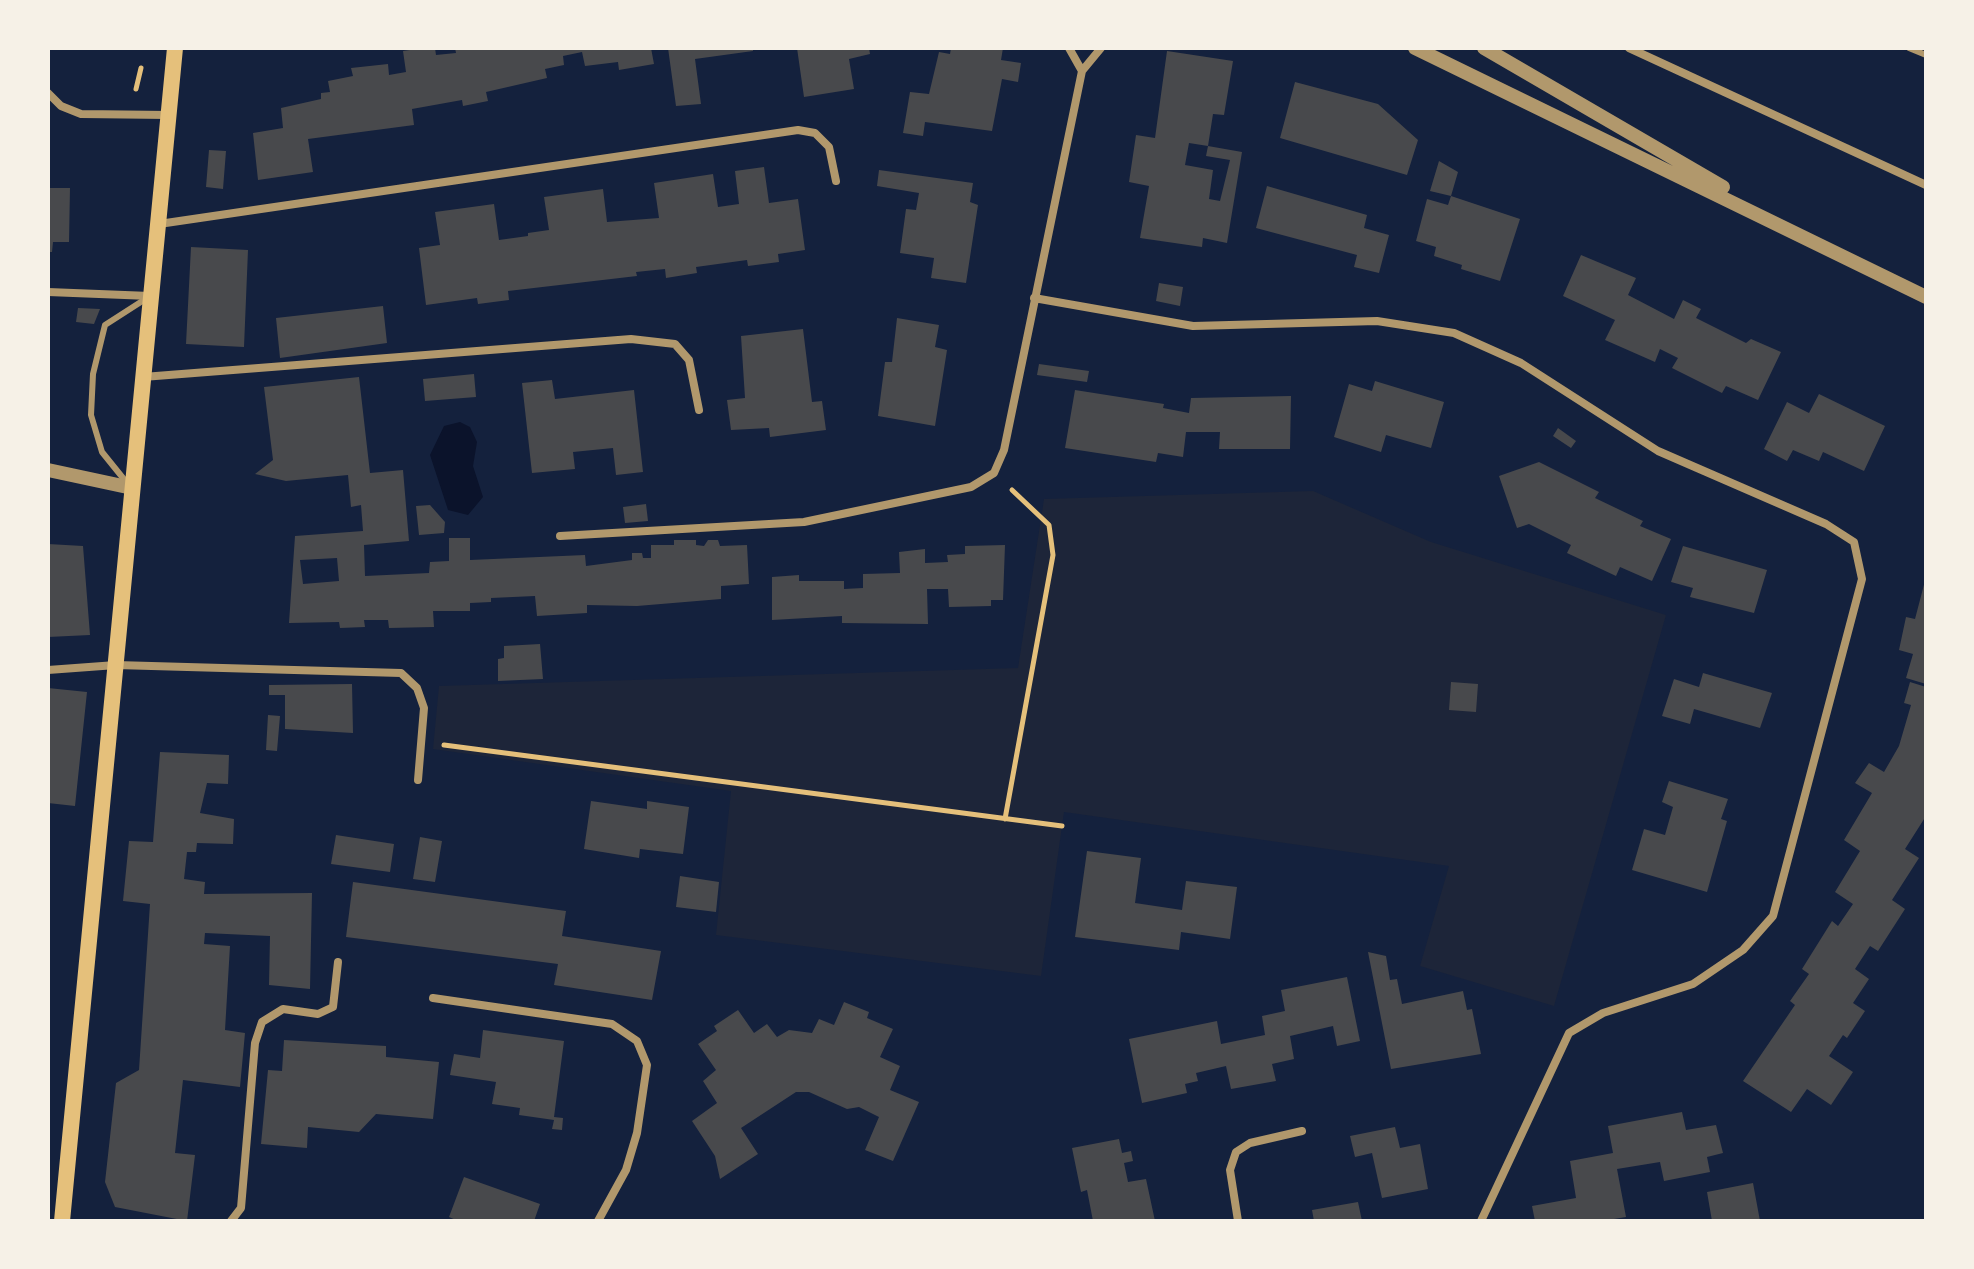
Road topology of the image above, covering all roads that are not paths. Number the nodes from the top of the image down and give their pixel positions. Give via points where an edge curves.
1 (175, 48) edge
2 (1069, 48) edge
3 (1101, 48) edge
4 (1415, 48) edge
5 (1484, 48) edge
6 (1629, 48) edge
7 (1909, 48) edge
8 (1926, 55) edge
9 (1082, 71) junction
10 (48, 93) edge
11 (169, 115) junction
12 (836, 181) dead end
13 (1926, 185) edge
14 (159, 224) junction
15 (1816, 241) junction
16 (48, 292) edge
17 (150, 296) junction
18 (1926, 297) edge
19 (1034, 298) junction
20 (142, 377) junction
21 (699, 410) dead end
22 (48, 470) edge
23 (132, 488) junction
24 (560, 536) dead end
25 (116, 665) junction
26 (48, 670) edge
27 (418, 780) dead end
28 (338, 962) dead end
29 (433, 998) dead end
30 (1302, 1131) dead end
31 (64, 1220) edge
32 (231, 1221) edge
33 (598, 1221) edge
34 (1238, 1221) edge
35 (1481, 1221) edge

1 - 11 main road
2 - 9 street
3 - 9 street
4 - 15 street
5 - 15 street
6 - 13 street
7 - 8 lane
9 - 19 street
10 - 11 street via 81,114
11 - 14 main road
12 - 14 street via 829,147 815,133 798,130
14 - 17 main road
15 - 18 street
16 - 17 street
17 - 20 main road
17 - 23 lane via 105,325 93,374 91,415 102,452
19 - 24 street via 1004,450 994,473 971,487 804,522
19 - 35 street via 1193,326 1377,321 1454,333 1521,363 1658,451 1826,524 1854,542 1862,579 1773,916 1743,950 1693,984 1603,1013 1569,1033
20 - 21 street via 631,339 675,344 689,360
20 - 23 main road
22 - 23 street
23 - 25 main road
25 - 26 street
25 - 27 street via 401,673 417,688 424,708
25 - 31 main road
28 - 32 street via 333,1007 318,1014 283,1009 262,1022 255,1043 241,1208
29 - 33 street via 612,1024 637,1041 647,1065 637,1133 626,1170
30 - 34 street via 1250,1143 1236,1152 1230,1170

